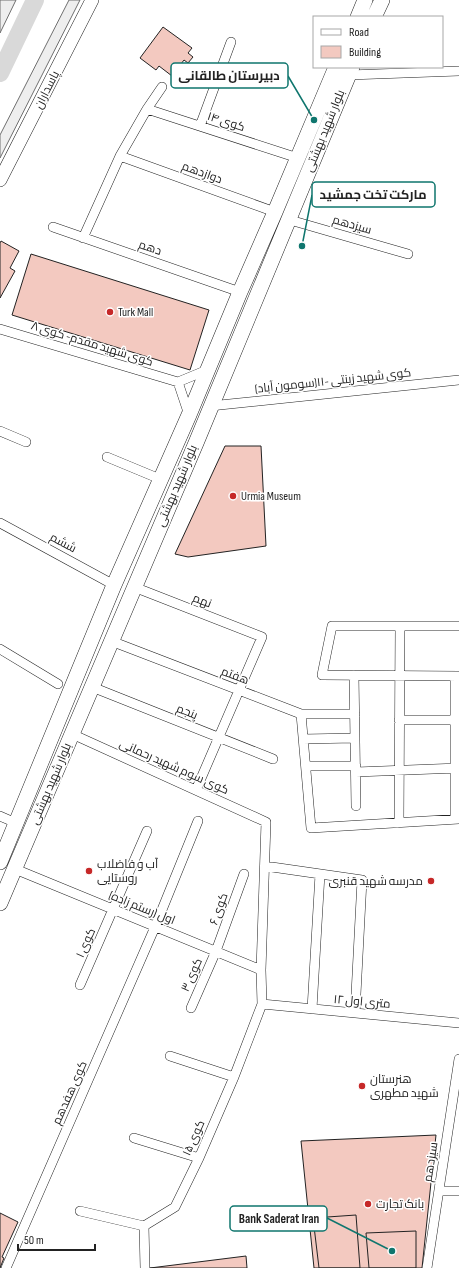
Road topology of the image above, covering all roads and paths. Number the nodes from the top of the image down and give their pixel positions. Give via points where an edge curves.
1 (92, 0) edge
2 (365, 0) edge
3 (382, 0) edge
4 (358, 16) edge
5 (374, 16) edge
6 (231, 42) dead end
7 (346, 70) edge
8 (459, 71) edge
9 (162, 86) dead end
10 (331, 98) junction
11 (147, 109) junction
12 (200, 126) junction
13 (120, 156) junction
14 (298, 158) junction
15 (0, 180) edge
16 (275, 212) junction
17 (290, 220) junction
18 (52, 228) dead end
19 (83, 238) junction
20 (408, 254) dead end
21 (240, 292) junction
22 (0, 329) edge
23 (207, 370) junction
24 (459, 380) edge
25 (178, 382) junction
26 (210, 406) junction
27 (188, 415) junction
28 (0, 431) edge
29 (26, 442) dead end
30 (107, 457) dead end
31 (160, 479) junction
32 (0, 523) edge
33 (114, 584) junction
34 (134, 587) junction
35 (400, 626) junction
36 (459, 626) edge
37 (111, 641) junction
38 (0, 649) edge
39 (354, 675) junction
40 (400, 676) junction
41 (457, 676) edge
42 (58, 684) dead end
43 (92, 687) junction
44 (239, 690) junction
45 (301, 714) junction
46 (355, 714) junction
47 (399, 720) junction
48 (457, 720) edge
49 (72, 734) junction
50 (218, 737) junction
51 (355, 738) junction
52 (303, 739) junction
53 (273, 759) dead end
54 (306, 766) junction
55 (457, 768) edge
56 (356, 769) junction
57 (399, 770) junction
58 (196, 790) junction
59 (356, 806) dead end
60 (0, 816) edge
61 (457, 819) edge
62 (198, 821) dead end
63 (16, 823) junction
64 (399, 823) junction
65 (147, 831) dead end
66 (0, 862) edge
67 (265, 866) junction
68 (15, 869) junction
69 (244, 874) dead end
70 (320, 874) junction
71 (0, 903) edge
72 (114, 910) junction
73 (155, 927) junction
74 (216, 951) junction
75 (261, 970) junction
76 (80, 986) dead end
77 (262, 1004) junction
78 (191, 1008) dead end
79 (312, 1009) junction
80 (355, 1013) junction
81 (459, 1023) edge
82 (170, 1056) dead end
83 (459, 1059) edge
84 (234, 1077) junction
85 (457, 1083) edge
86 (134, 1138) dead end
87 (199, 1158) junction
88 (439, 1190) junction
89 (459, 1191) edge
90 (80, 1211) dead end
91 (144, 1226) junction
92 (6, 1268) edge
93 (145, 1268) edge
94 (427, 1268) edge

1 - 15 main road, پاسداران
2 - 4 main road
3 - 5 main road
6 - 12 street
7 - 8 street
7 - 10 main road, بلوار شهید بهشتی
9 - 11 street
10 - 14 main road, بلوار شهید بهشتی
10 - 17 main road, بلوار شهید بهشتی
11 - 12 street, کوی ۱۴
11 - 13 street
12 - 14 street, کوی ۱۴
13 - 16 street, دوازدهم
13 - 19 street
14 - 16 main road, بلوار شهید بهشتی
16 - 21 main road, بلوار شهید بهشتی
17 - 20 street, سیزدهم
17 - 26 main road, بلوار شهید بهشتی
18 - 19 street, دهم
19 - 21 street, دهم
21 - 23 main road, بلوار شهید بهشتی
22 - 25 street, کوی شهید مقدم- کوی ۸
23 - 25 street
23 - 27 main road, بلوار شهید بهشتی
24 - 26 street, کوی شهید زینتی -۱۱(سومون آباد)
25 - 27 street
26 - 34 main road, بلوار شهید بهشتی
27 - 31 main road, بلوار شهید بهشتی
28 - 29 street
30 - 31 street
31 - 33 main road, بلوار شهید بهشتی
32 - 33 street, ششم
33 - 63 main road, بلوار شهید بهشتی
34 - 37 main road, بلوار شهید بهشتی
34 - 44 street, نهم via 262,637
35 - 36 street
35 - 39 street via 332,626 322,675
35 - 40 street
37 - 43 main road, بلوار شهید بهشتی
37 - 44 street, هفتم
38 - 42 street
39 - 40 street
39 - 46 street
40 - 41 street
40 - 47 street
41 - 48 street
43 - 49 main road, بلوار شهید بهشتی
43 - 50 street, پنجم
44 - 45 street, هفتم
44 - 50 street
45 - 46 street, هفتم
45 - 52 street
46 - 51 street
47 - 48 street
47 - 57 street
48 - 55 street
49 - 58 street, کوی سوم شهید رحمانی
49 - 68 main road, بلوار شهید بهشتی
50 - 53 street, پنجم
50 - 58 street
51 - 52 street
51 - 56 street
52 - 54 street
54 - 56 street
54 - 64 street via 311,828
55 - 57 street
55 - 61 street
56 - 57 street
56 - 59 street
57 - 64 street
58 - 67 street, کوی سوم شهید رحمانی via 266,822
60 - 63 street
61 - 64 street
62 - 73 street, کوی هفدهم
63 - 66 main road, بلوار شهید بهشتی
65 - 72 street, کوی ۱
67 - 70 street
67 - 75 street
68 - 71 main road, بلوار شهید بهشتی
68 - 72 street, اول (رستم زاده)
69 - 74 street, کوی ۶
70 - 79 street
70 - 80 street via 362,880
72 - 73 street, اول (رستم زاده)
72 - 76 street, کوی ۱
73 - 74 street, اول (رستم زاده)
73 - 92 street, کوی هفدهم
74 - 75 street, اول (رستم زاده)
74 - 78 street, کوی ۳
75 - 77 street
77 - 79 street, ۱۲ متری اول
77 - 84 street, کوی ۱۵
79 - 80 street, ۱۲ متری اول
80 - 81 street, ۱۲ متری اول
82 - 84 street
83 - 85 street, سیزدهم
84 - 87 street, کوی ۱۵
85 - 88 street, سیزدهم
86 - 87 street
87 - 91 street, کوی ۱۵ via 175,1207
88 - 89 street
88 - 94 street, سیزدهم
90 - 91 street
91 - 93 street

